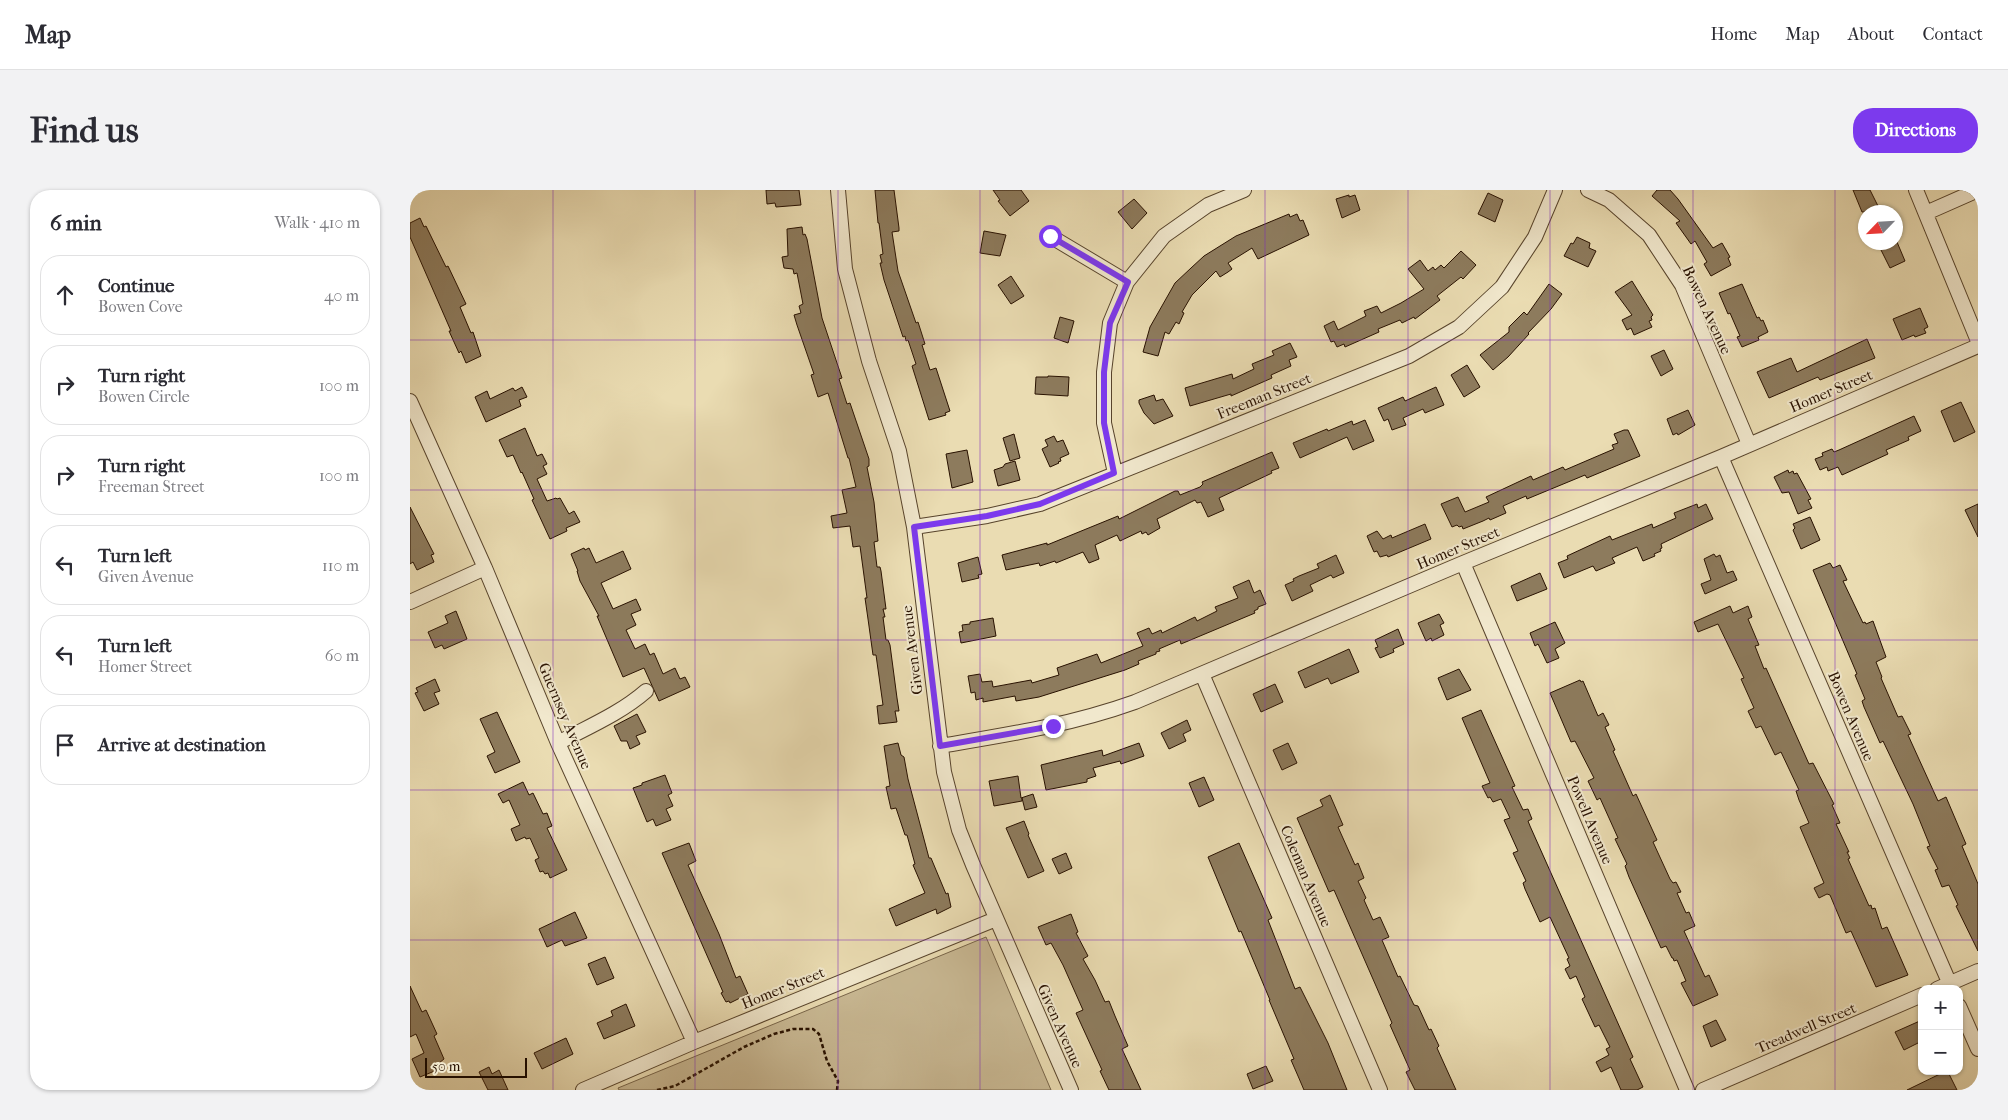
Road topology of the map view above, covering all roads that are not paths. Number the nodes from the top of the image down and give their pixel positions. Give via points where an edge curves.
1 (838, 190) edge
2 (1244, 190) edge
3 (1555, 190) edge
4 (1588, 190) edge
5 (1916, 190) edge
6 (1978, 190) edge
7 (1926, 213) junction
8 (1050, 236) dead end
9 (1128, 282) junction
10 (1978, 341) edge
11 (1978, 346) edge
12 (410, 400) edge
13 (1749, 444) junction
14 (1721, 457) junction
15 (1114, 473) junction
16 (914, 527) junction
17 (1463, 563) junction
18 (485, 568) junction
19 (410, 602) edge
20 (1202, 674) junction
21 (646, 691) dead end
22 (558, 743) junction
23 (940, 746) junction
24 (996, 918) junction
25 (1978, 971) edge
26 (1945, 985) edge
27 (1950, 985) edge
28 (1918, 997) edge
29 (1963, 1015) edge
30 (694, 1042) junction
31 (1978, 1049) edge
32 (608, 1085) edge
33 (583, 1090) edge
34 (1071, 1090) edge
35 (1380, 1090) edge
36 (1687, 1090) edge
37 (1703, 1090) edge

1 - 16 street, Given Avenue via 845,269 869,361 898,451
2 - 9 street via 1208,205 1164,236
3 - 15 street, Freeman Street via 1535,237 1502,287 1459,327 1409,356
4 - 13 street, Bowen Avenue via 1609,200 1649,235 1682,285
5 - 7 street
6 - 7 street
7 - 10 street
8 - 9 street
9 - 15 street via 1110,323 1104,372 1104,423
11 - 13 street, Homer Street
12 - 18 street, Guernsey Avenue
13 - 14 street, Homer Street
14 - 17 street, Homer Street
14 - 26 street, Bowen Avenue
15 - 16 street, Freeman Street via 1040,504
16 - 23 street, Given Avenue
17 - 20 street, Homer Street
17 - 36 street, Powell Avenue
18 - 19 street
18 - 22 street, Guernsey Avenue
20 - 23 street, Homer Street via 1084,719
20 - 35 street, Coleman Avenue
21 - 22 street via 604,719
22 - 30 street, Guernsey Avenue
23 - 24 street, Given Avenue via 959,830
24 - 30 street, Homer Street
24 - 34 street, Given Avenue
25 - 27 street
28 - 37 street, Treadwell Street
29 - 31 street
30 - 32 street, Homer Street
32 - 33 street, Homer Street

